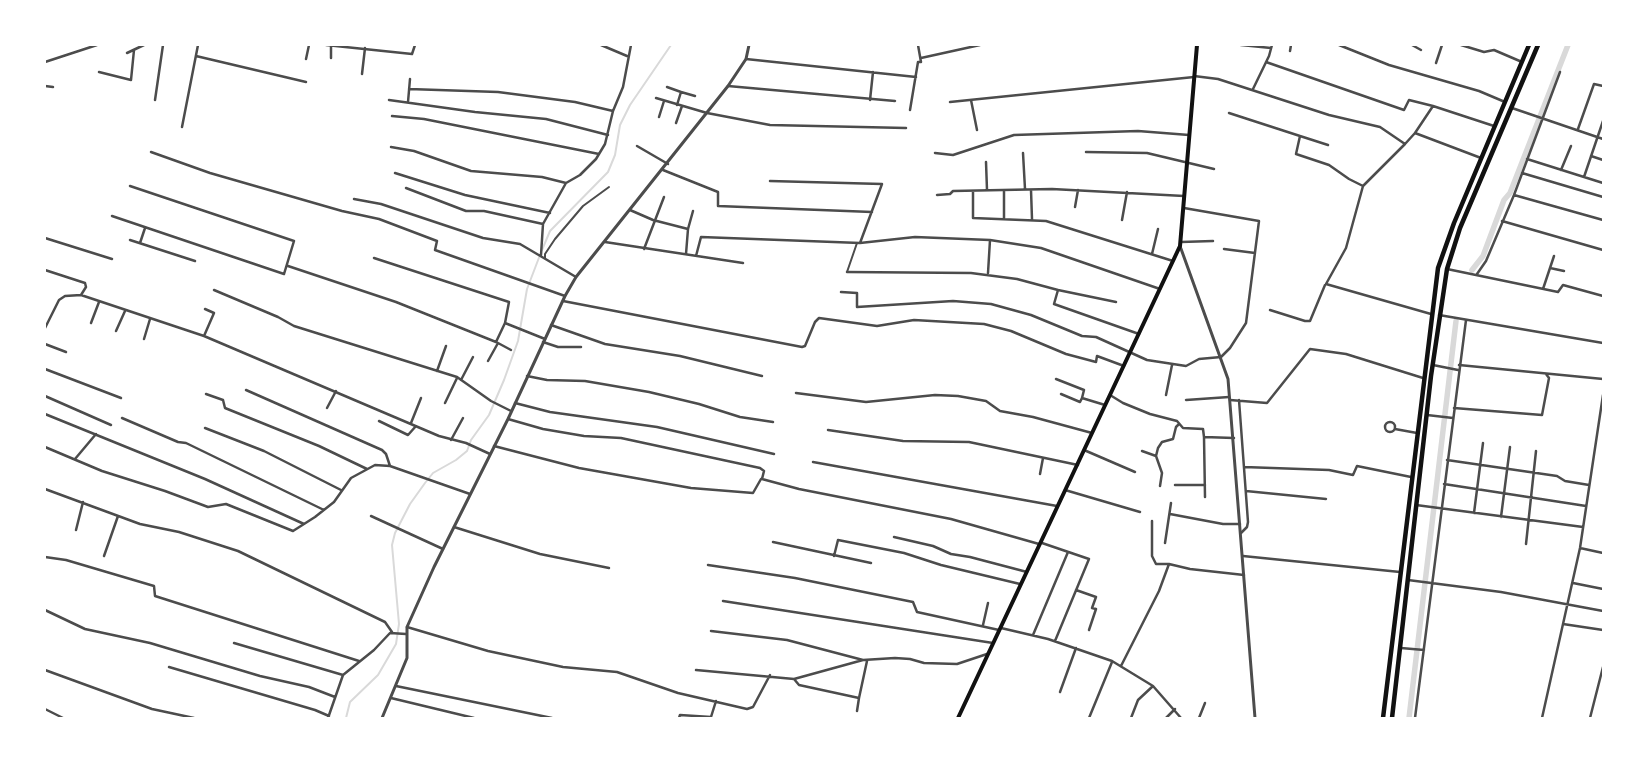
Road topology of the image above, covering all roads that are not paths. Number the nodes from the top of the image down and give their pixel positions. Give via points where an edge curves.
1 (97, 45) edge
2 (144, 45) edge
3 (163, 45) edge
4 (198, 45) edge
5 (309, 45) edge
6 (326, 45) edge
7 (334, 45) edge
8 (415, 45) edge
9 (601, 45) edge
10 (631, 45) edge
11 (749, 45) edge
12 (918, 45) edge
13 (980, 45) edge
14 (1197, 45) edge
15 (1241, 45) edge
16 (1292, 45) edge
17 (1339, 45) edge
18 (1412, 45) edge
19 (1442, 45) edge
20 (1461, 45) edge
21 (1530, 45) edge
22 (1538, 45) edge
23 (1272, 46) edge
24 (365, 48) junction
25 (134, 50) junction
26 (1420, 50) dead end
27 (1290, 51) dead end
28 (127, 53) dead end
29 (196, 56) junction
30 (627, 56) junction
31 (306, 58) dead end
32 (331, 58) dead end
33 (921, 58) junction
34 (746, 59) junction
35 (45, 62) edge
36 (1266, 62) junction
37 (1522, 62) junction
38 (1436, 63) dead end
39 (1529, 66) junction
40 (99, 72) dead end
41 (873, 72) junction
42 (1560, 72) dead end
43 (362, 74) dead end
44 (1194, 76) junction
45 (916, 77) junction
46 (410, 79) dead end
47 (306, 82) dead end
48 (45, 86) edge
49 (728, 86) junction
50 (1603, 86) edge
51 (53, 87) dead end
52 (666, 88) dead end
53 (409, 89) junction
54 (1252, 90) junction
55 (681, 92) junction
56 (695, 96) dead end
57 (656, 98) dead end
58 (971, 99) junction
59 (155, 100) dead end
60 (389, 100) dead end
61 (870, 100) junction
62 (664, 101) junction
63 (408, 102) junction
64 (895, 102) dead end
65 (950, 102) dead end
66 (1505, 102) junction
67 (677, 105) junction
68 (682, 106) junction
69 (1433, 106) junction
70 (1511, 108) junction
71 (613, 110) junction
72 (910, 110) dead end
73 (707, 113) junction
74 (1229, 113) dead end
75 (392, 116) dead end
76 (660, 117) dead end
77 (1541, 118) junction
78 (1603, 122) edge
79 (676, 123) dead end
80 (1494, 126) junction
81 (182, 127) dead end
82 (906, 128) dead end
83 (1578, 129) junction
84 (977, 130) dead end
85 (1416, 133) junction
86 (608, 135) junction
87 (1190, 135) junction
88 (1300, 136) junction
89 (1598, 137) junction
90 (1603, 139) edge
91 (1405, 144) junction
92 (1328, 145) dead end
93 (637, 146) dead end
94 (1571, 146) dead end
95 (391, 147) dead end
96 (151, 152) dead end
97 (1086, 152) dead end
98 (935, 153) dead end
99 (1023, 153) dead end
100 (600, 154) junction
101 (1591, 156) junction
102 (1481, 158) junction
103 (1527, 160) junction
104 (1603, 160) edge
105 (986, 162) dead end
106 (668, 164) junction
107 (1187, 164) junction
108 (1214, 169) dead end
109 (663, 170) junction
110 (1561, 170) junction
111 (396, 173) dead end
112 (1522, 173) junction
113 (1584, 177) junction
114 (770, 180) dead end
115 (566, 183) junction
116 (1603, 184) edge
117 (130, 186) dead end
118 (1363, 186) junction
119 (609, 187) dead end
120 (406, 188) dead end
121 (987, 190) junction
122 (1025, 190) junction
123 (1031, 190) junction
124 (1078, 190) junction
125 (972, 191) junction
126 (1004, 191) junction
127 (1127, 192) junction
128 (937, 194) dead end
129 (1514, 194) junction
130 (664, 196) dead end
131 (1185, 196) junction
132 (1603, 197) edge
133 (354, 199) dead end
134 (1075, 207) dead end
135 (1184, 208) junction
136 (630, 210) junction
137 (693, 211) dead end
138 (872, 212) junction
139 (550, 213) junction
140 (112, 216) dead end
141 (1004, 218) junction
142 (1032, 219) junction
143 (653, 220) junction
144 (1122, 220) dead end
145 (1603, 220) edge
146 (1502, 221) junction
147 (543, 224) junction
148 (145, 227) junction
149 (688, 229) junction
150 (1158, 229) dead end
151 (45, 238) edge
152 (130, 240) dead end
153 (990, 240) junction
154 (1213, 241) dead end
155 (605, 242) junction
156 (140, 243) junction
157 (859, 243) junction
158 (1180, 244) junction
159 (644, 249) junction
160 (1224, 249) dead end
161 (1603, 250) edge
162 (1255, 253) junction
163 (540, 254) junction
164 (686, 254) junction
165 (1152, 254) junction
166 (696, 256) junction
167 (1554, 256) dead end
168 (374, 258) dead end
169 (546, 258) junction
170 (112, 259) dead end
171 (196, 261) dead end
172 (1173, 261) junction
173 (743, 263) dead end
174 (288, 266) junction
175 (1438, 267) junction
176 (1448, 268) junction
177 (1550, 268) junction
178 (45, 270) edge
179 (1564, 271) dead end
180 (846, 272) joint
181 (988, 274) junction
182 (1477, 274) junction
183 (576, 277) junction
184 (1326, 284) junction
185 (1160, 289) junction
186 (1543, 289) junction
187 (214, 290) dead end
188 (1058, 290) junction
189 (841, 292) dead end
190 (81, 295) junction
191 (565, 296) junction
192 (1603, 296) edge
193 (563, 301) junction
194 (99, 302) junction
195 (1116, 302) dead end
196 (205, 309) dead end
197 (1270, 310) dead end
198 (125, 311) junction
199 (1431, 314) junction
200 (1439, 315) junction
201 (47, 318) edge
202 (150, 319) junction
203 (1466, 320) junction
204 (505, 322) junction
205 (91, 323) dead end
206 (551, 325) junction
207 (45, 328) edge
208 (116, 331) dead end
209 (1139, 334) junction
210 (204, 336) junction
211 (144, 339) dead end
212 (544, 340) junction
213 (497, 343) junction
214 (1603, 343) edge
215 (45, 344) edge
216 (446, 346) dead end
217 (581, 347) dead end
218 (511, 350) dead end
219 (66, 352) dead end
220 (1130, 352) junction
221 (473, 356) dead end
222 (1221, 357) junction
223 (488, 361) dead end
224 (1172, 365) junction
225 (1432, 365) junction
226 (1459, 365) junction
227 (1124, 366) junction
228 (45, 369) edge
229 (1458, 370) junction
230 (436, 371) junction
231 (1546, 374) junction
232 (527, 376) junction
233 (762, 376) dead end
234 (457, 378) junction
235 (1423, 378) junction
236 (1056, 379) dead end
237 (1603, 379) edge
238 (462, 380) junction
239 (1430, 380) junction
240 (246, 390) dead end
241 (336, 391) junction
242 (796, 393) dead end
243 (206, 394) dead end
244 (1061, 394) dead end
245 (1603, 394) edge
246 (1110, 395) junction
247 (1166, 395) dead end
248 (45, 396) edge
249 (121, 398) dead end
250 (421, 398) dead end
251 (1082, 398) junction
252 (1230, 399) junction
253 (1186, 400) dead end
254 (1239, 400) junction
255 (445, 403) dead end
256 (515, 403) junction
257 (1105, 405) junction
258 (327, 408) dead end
259 (1454, 408) junction
260 (511, 411) junction
261 (45, 414) edge
262 (1427, 415) junction
263 (122, 418) dead end
264 (463, 418) dead end
265 (1453, 418) junction
266 (508, 419) junction
267 (1601, 420) edge
268 (379, 421) dead end
269 (773, 422) dead end
270 (410, 424) junction
271 (1180, 424) junction
272 (111, 425) dead end
273 (416, 426) junction
274 (205, 428) dead end
275 (1395, 428) junction
276 (828, 430) dead end
277 (1092, 433) junction
278 (1417, 433) junction
279 (96, 434) junction
280 (1204, 437) junction
281 (1234, 438) junction
282 (451, 440) junction
283 (1483, 443) dead end
284 (494, 446) junction
285 (45, 447) edge
286 (1510, 447) dead end
287 (1084, 450) junction
288 (1142, 451) dead end
289 (1536, 451) dead end
290 (490, 454) junction
291 (774, 454) dead end
292 (1156, 456) junction
293 (1043, 458) junction
294 (75, 459) junction
295 (1447, 460) junction
296 (813, 462) dead end
297 (1078, 465) junction
298 (390, 466) junction
299 (1480, 466) junction
300 (1244, 467) junction
301 (367, 469) junction
302 (1508, 470) junction
303 (1135, 472) dead end
304 (1534, 473) junction
305 (1040, 474) dead end
306 (1411, 477) junction
307 (762, 479) junction
308 (1444, 484) junction
309 (1175, 485) dead end
310 (1205, 485) junction
311 (1589, 485) junction
312 (1160, 486) dead end
313 (45, 489) edge
314 (1476, 489) junction
315 (341, 490) junction
316 (1066, 490) junction
317 (1246, 491) junction
318 (1504, 492) junction
319 (470, 494) junction
320 (1531, 496) junction
321 (1205, 497) dead end
322 (1326, 499) dead end
323 (83, 502) junction
324 (1171, 503) dead end
325 (1416, 505) junction
326 (1058, 506) junction
327 (1586, 506) junction
328 (1441, 508) junction
329 (324, 510) junction
330 (1140, 512) dead end
331 (1474, 513) junction
332 (1170, 514) junction
333 (118, 516) junction
334 (370, 516) dead end
335 (1501, 517) junction
336 (1528, 520) junction
337 (1152, 521) dead end
338 (304, 524) junction
339 (1241, 524) junction
340 (454, 526) junction
341 (1583, 527) junction
342 (76, 530) dead end
343 (1242, 533) junction
344 (894, 537) dead end
345 (773, 542) dead end
346 (1166, 543) dead end
347 (1041, 544) junction
348 (1526, 544) dead end
349 (1580, 548) junction
350 (443, 549) junction
351 (1068, 552) junction
352 (1603, 553) edge
353 (104, 556) dead end
354 (834, 556) junction
355 (1243, 556) junction
356 (45, 557) edge
357 (871, 563) dead end
358 (1169, 564) junction
359 (708, 566) dead end
360 (609, 568) dead end
361 (1027, 572) junction
362 (1400, 572) junction
363 (1409, 573) junction
364 (1244, 575) junction
365 (1399, 579) junction
366 (1408, 580) junction
367 (1432, 583) junction
368 (1572, 583) junction
369 (1022, 584) junction
370 (1399, 588) junction
371 (1406, 589) junction
372 (1076, 590) junction
373 (1603, 590) edge
374 (723, 601) dead end
375 (988, 603) dead end
376 (1568, 603) junction
377 (45, 610) edge
378 (1603, 611) edge
379 (1563, 624) junction
380 (983, 625) junction
381 (407, 627) junction
382 (1000, 629) junction
383 (1089, 630) dead end
384 (1603, 630) edge
385 (711, 631) dead end
386 (393, 632) junction
387 (403, 634) junction
388 (1033, 634) junction
389 (1055, 641) junction
390 (234, 643) dead end
391 (993, 643) junction
392 (1400, 647) junction
393 (1076, 648) junction
394 (1424, 650) junction
395 (988, 654) junction
396 (863, 660) junction
397 (359, 661) junction
398 (867, 661) junction
399 (1112, 661) junction
400 (1121, 666) junction
401 (169, 667) dead end
402 (1603, 667) edge
403 (45, 670) edge
404 (696, 670) dead end
405 (343, 675) junction
406 (770, 675) junction
407 (1602, 677) edge
408 (794, 679) junction
409 (396, 686) junction
410 (1153, 686) junction
411 (1060, 692) dead end
412 (335, 697) junction
413 (391, 698) junction
414 (859, 698) junction
415 (716, 701) junction
416 (1204, 703) dead end
417 (45, 709) edge
418 (1175, 710) junction
419 (857, 711) dead end
420 (328, 717) edge
421 (63, 718) edge
422 (194, 718) edge
423 (382, 718) edge
424 (474, 718) edge
425 (552, 718) edge
426 (680, 718) edge
427 (958, 718) edge
428 (1089, 718) edge
429 (1131, 718) edge
430 (1166, 718) edge
431 (1182, 718) edge
432 (1199, 718) edge
433 (1255, 718) edge
434 (1383, 718) edge
435 (1392, 718) edge
436 (1416, 718) edge
437 (1542, 718) edge
438 (1590, 718) edge

1 - 35 street
2 - 25 street
3 - 59 street
4 - 29 street
5 - 31 street
6 - 7 street
7 - 24 street
7 - 32 street
8 - 24 street via 412,54
9 - 30 street
10 - 30 street
11 - 34 street
12 - 33 street
13 - 33 street
14 - 44 main road
15 - 23 street
16 - 27 street
17 - 66 street via 1388,65 1479,90
18 - 26 street
19 - 38 street
20 - 37 street via 1484,52 1494,50
21 - 37 highway
22 - 39 highway
23 - 36 street
24 - 43 street
25 - 28 street
25 - 40 street via 131,80
29 - 47 street
29 - 81 street
30 - 71 street via 623,87
33 - 45 street
34 - 41 street
34 - 49 street
36 - 54 street
36 - 69 street via 1404,110 1409,100
37 - 39 highway
37 - 66 highway
39 - 70 highway
41 - 45 street
41 - 61 street
42 - 77 street
44 - 54 street via 1218,79
44 - 58 street
44 - 87 main road
45 - 72 street
46 - 53 street
48 - 51 street
49 - 61 street
49 - 73 street
50 - 83 street via 1594,84
52 - 55 street
53 - 63 street
53 - 71 street via 498,92
54 - 91 street via 1329,115 1380,127
55 - 56 street
55 - 67 street
57 - 62 street
58 - 65 street
58 - 84 street
60 - 63 street
61 - 64 street
62 - 67 street
62 - 76 street
63 - 86 street via 546,119
66 - 80 highway
67 - 68 street
68 - 73 street
68 - 79 street
69 - 80 street
69 - 85 street
70 - 77 street
70 - 176 highway via 1460,228
71 - 86 street
73 - 82 street via 770,125
73 - 106 street
74 - 88 street
75 - 100 street via 424,119
77 - 83 street
77 - 103 street
78 - 89 street
80 - 102 highway
83 - 89 street
85 - 91 street
85 - 102 street
86 - 100 street
87 - 98 street via 1138,131 1014,135 953,155
87 - 107 main road
88 - 92 street
88 - 118 street via 1296,154 1329,165
89 - 90 street
89 - 101 street
91 - 118 street
93 - 106 street
94 - 110 street
95 - 115 street via 414,151 471,171 542,177
96 - 191 street via 210,174 379,219 437,241 435,250
97 - 107 street via 1147,153
99 - 122 street
100 - 115 street
101 - 104 street
101 - 113 street
102 - 175 highway
103 - 110 street
103 - 112 street
105 - 121 street
106 - 109 street
107 - 108 street
107 - 131 main road
109 - 136 street
109 - 138 street via 718,192 718,206
110 - 113 street
111 - 139 street via 465,195
112 - 129 street
112 - 132 street
113 - 116 street
114 - 138 street via 882,184
115 - 139 street
117 - 174 street via 294,241
118 - 184 street via 1346,248
119 - 169 street via 583,206 545,254
120 - 147 street via 466,211 484,211
121 - 125 street
121 - 126 street
122 - 123 street
122 - 126 street
123 - 124 street
123 - 142 street
124 - 127 street
124 - 134 street
125 - 128 street
125 - 141 street via 973,218
126 - 141 street
127 - 131 street
127 - 144 street
129 - 145 street
129 - 146 street
130 - 143 street
131 - 135 main road
133 - 163 street via 381,204 483,238 520,244
135 - 158 main road
135 - 162 street via 1259,221
136 - 143 street
136 - 155 street
137 - 149 street
138 - 157 street
139 - 147 street
140 - 148 street
141 - 142 street
142 - 165 street via 1072,227
143 - 149 street
143 - 159 street
146 - 161 street
146 - 182 street via 1486,261
147 - 163 street
148 - 156 street
148 - 174 street via 284,274
149 - 164 street
150 - 165 street
151 - 170 street
152 - 156 street
153 - 157 street via 915,238
153 - 181 street
153 - 185 street via 1041,248
154 - 158 street
155 - 159 street
155 - 183 street
156 - 171 street
157 - 166 street via 701,237
157 - 180 street
158 - 172 main road
158 - 222 street
159 - 164 street
160 - 162 street
162 - 222 street via 1246,323
163 - 169 street
164 - 166 street
165 - 172 street
166 - 173 street
167 - 177 street
168 - 204 street via 510,302
169 - 183 street
172 - 185 main road
174 - 213 street via 396,302
175 - 176 highway
175 - 199 highway
176 - 182 street
176 - 200 highway
177 - 179 street
177 - 186 street
178 - 190 street via 85,283
180 - 181 street
181 - 188 street
182 - 186 street
183 - 191 street
184 - 197 street via 1310,321
184 - 199 street
185 - 209 main road
186 - 192 street via 1558,292 1564,285
187 - 230 street via 294,326
188 - 195 street
188 - 209 street via 1054,304
189 - 220 street via 857,293 857,307 953,301 991,304 1031,315 1082,336 1096,337
190 - 194 street
190 - 201 street via 65,296 59,300
191 - 193 street
193 - 206 street
193 - 227 street via 802,346 819,318 877,326 914,320 984,324 1011,331 1066,354 1096,362 1098,356
194 - 198 street
194 - 205 street
196 - 210 street via 214,313
198 - 202 street
198 - 208 street
199 - 200 highway
199 - 235 highway
200 - 203 street
200 - 225 highway
201 - 207 street
202 - 210 street
202 - 211 street
203 - 214 street
203 - 226 street
204 - 212 street
204 - 213 street
206 - 212 street
206 - 233 street via 605,344 680,356
209 - 220 main road
210 - 241 street
212 - 217 street via 558,347
212 - 232 street
213 - 218 street
213 - 223 street
215 - 219 street
216 - 230 street
220 - 224 street
220 - 227 main road
221 - 238 street
222 - 224 street via 1199,359 1186,366
222 - 252 street
224 - 247 street
225 - 229 street
225 - 239 highway
226 - 229 street
226 - 231 street
227 - 246 main road
228 - 249 street
229 - 259 street
230 - 234 street
231 - 237 street
231 - 259 street via 1549,378 1542,415
232 - 256 street
232 - 269 street via 585,381 650,392 740,417
234 - 238 street
234 - 255 street
235 - 239 highway
235 - 254 street via 1346,354 1310,349 1267,403
235 - 278 highway
236 - 251 street via 1084,390
238 - 260 street
239 - 262 highway
240 - 298 street via 382,450
241 - 258 street
241 - 270 street
242 - 277 street via 866,402 934,395 958,396 986,401 1000,410
243 - 301 street via 224,400 225,408
244 - 251 street via 1080,402
245 - 267 street
246 - 257 main road
246 - 271 street
248 - 272 street
250 - 270 street
251 - 257 street
252 - 253 street
252 - 254 street
252 - 281 street
254 - 300 street
256 - 260 street
256 - 291 street via 550,412 657,427
257 - 277 main road
259 - 265 street
260 - 266 street
261 - 279 street
262 - 265 street
262 - 325 highway
263 - 329 street via 186,443
264 - 282 street
265 - 295 street
266 - 284 street
266 - 307 street via 584,436 621,438 760,468 764,471
267 - 311 street
268 - 273 street via 408,435
270 - 273 street
271 - 280 street via 1183,428 1203,429
271 - 292 street via 1176,426 1173,439 1162,442
273 - 282 street
274 - 315 street via 264,451
275 - 275 street via 1391,422 1385,426 1390,432
275 - 278 street
276 - 293 street via 903,441 969,442
277 - 287 main road
278 - 306 highway
279 - 294 street
279 - 338 street
280 - 281 street
280 - 310 street
281 - 339 street
282 - 290 street
283 - 299 street
284 - 290 street
284 - 307 street via 587,469 700,489 752,493
285 - 294 street
286 - 302 street
287 - 297 main road
287 - 303 street
288 - 292 street
289 - 304 street
290 - 319 street
292 - 312 street via 1162,473
293 - 297 street
293 - 305 street
294 - 338 street via 208,507 229,505 293,531
295 - 299 street
295 - 308 street
296 - 326 street
297 - 316 main road
298 - 301 street via 381,464
298 - 319 street
299 - 302 street
299 - 314 street
300 - 306 street via 1328,470 1353,475 1357,466
300 - 317 street
301 - 315 street via 351,478
302 - 304 street
302 - 318 street
304 - 311 street
304 - 320 street
306 - 362 highway
307 - 347 street via 951,519
308 - 314 street
308 - 328 street
309 - 310 street
310 - 321 street
311 - 327 street
313 - 323 street
314 - 318 street
314 - 331 street
315 - 329 street
316 - 326 main road
316 - 330 street
317 - 322 street
317 - 343 street via 1248,522
318 - 320 street
318 - 335 street
319 - 340 street
320 - 327 street
320 - 336 street
323 - 333 street
323 - 342 street
324 - 332 street
325 - 328 street
325 - 363 highway
326 - 347 main road
327 - 341 street
328 - 331 street
328 - 367 street
329 - 338 street
331 - 335 street
332 - 339 street via 1223,524
332 - 346 street
333 - 353 street
333 - 386 street via 238,551 385,622
334 - 350 street
335 - 336 street
336 - 341 street
336 - 348 street
337 - 358 street via 1152,556 1156,564
339 - 343 street
340 - 350 street
340 - 360 street via 540,554
341 - 349 street
343 - 355 street
344 - 361 street
345 - 354 street
347 - 351 street
347 - 361 main road
349 - 352 street
349 - 368 street
350 - 381 street
351 - 372 street via 1089,559
351 - 388 street
354 - 357 street
354 - 369 street via 838,540
355 - 362 street
355 - 364 street
356 - 397 street via 66,560 154,586 155,596
358 - 364 street via 1190,570
358 - 400 street via 1159,592
359 - 380 street via 795,578 905,600 913,602 917,612
361 - 369 main road
362 - 363 highway
362 - 365 highway
363 - 366 highway
364 - 433 street
365 - 366 highway
365 - 370 highway
366 - 367 street
366 - 371 highway
367 - 376 street
367 - 394 street
368 - 373 street
368 - 376 street
369 - 382 main road
370 - 371 highway
370 - 434 highway
371 - 392 highway
372 - 383 street via 1096,597
372 - 389 street
374 - 391 street
375 - 380 street
376 - 378 street
376 - 379 street
377 - 412 street via 85,629 150,643 260,676 310,687
379 - 384 street
379 - 437 street
380 - 382 street
381 - 387 street
381 - 415 street via 488,651 563,667 621,673 678,694
382 - 388 street
382 - 391 main road
385 - 396 street via 787,640
386 - 387 street
386 - 397 street
387 - 409 street via 408,654
388 - 389 street
389 - 393 street
390 - 405 street
391 - 395 main road
392 - 394 street
392 - 435 highway
393 - 399 street
393 - 411 street
394 - 436 street
395 - 398 street via 957,664 895,658
395 - 427 main road
396 - 398 street
396 - 408 street
397 - 405 street
398 - 414 street
399 - 400 street
399 - 428 street
400 - 410 street
401 - 420 street via 315,710
402 - 407 street
403 - 422 street via 152,709
404 - 406 street
405 - 412 street
406 - 408 street
406 - 415 street via 750,709
407 - 438 street
408 - 414 street via 799,685
409 - 413 street
409 - 425 street
410 - 418 street
410 - 429 street via 1138,700
412 - 420 street
413 - 423 street
413 - 424 street
414 - 419 street
415 - 426 street via 711,717 680,715
416 - 432 street
417 - 421 street
418 - 430 street
418 - 431 street

